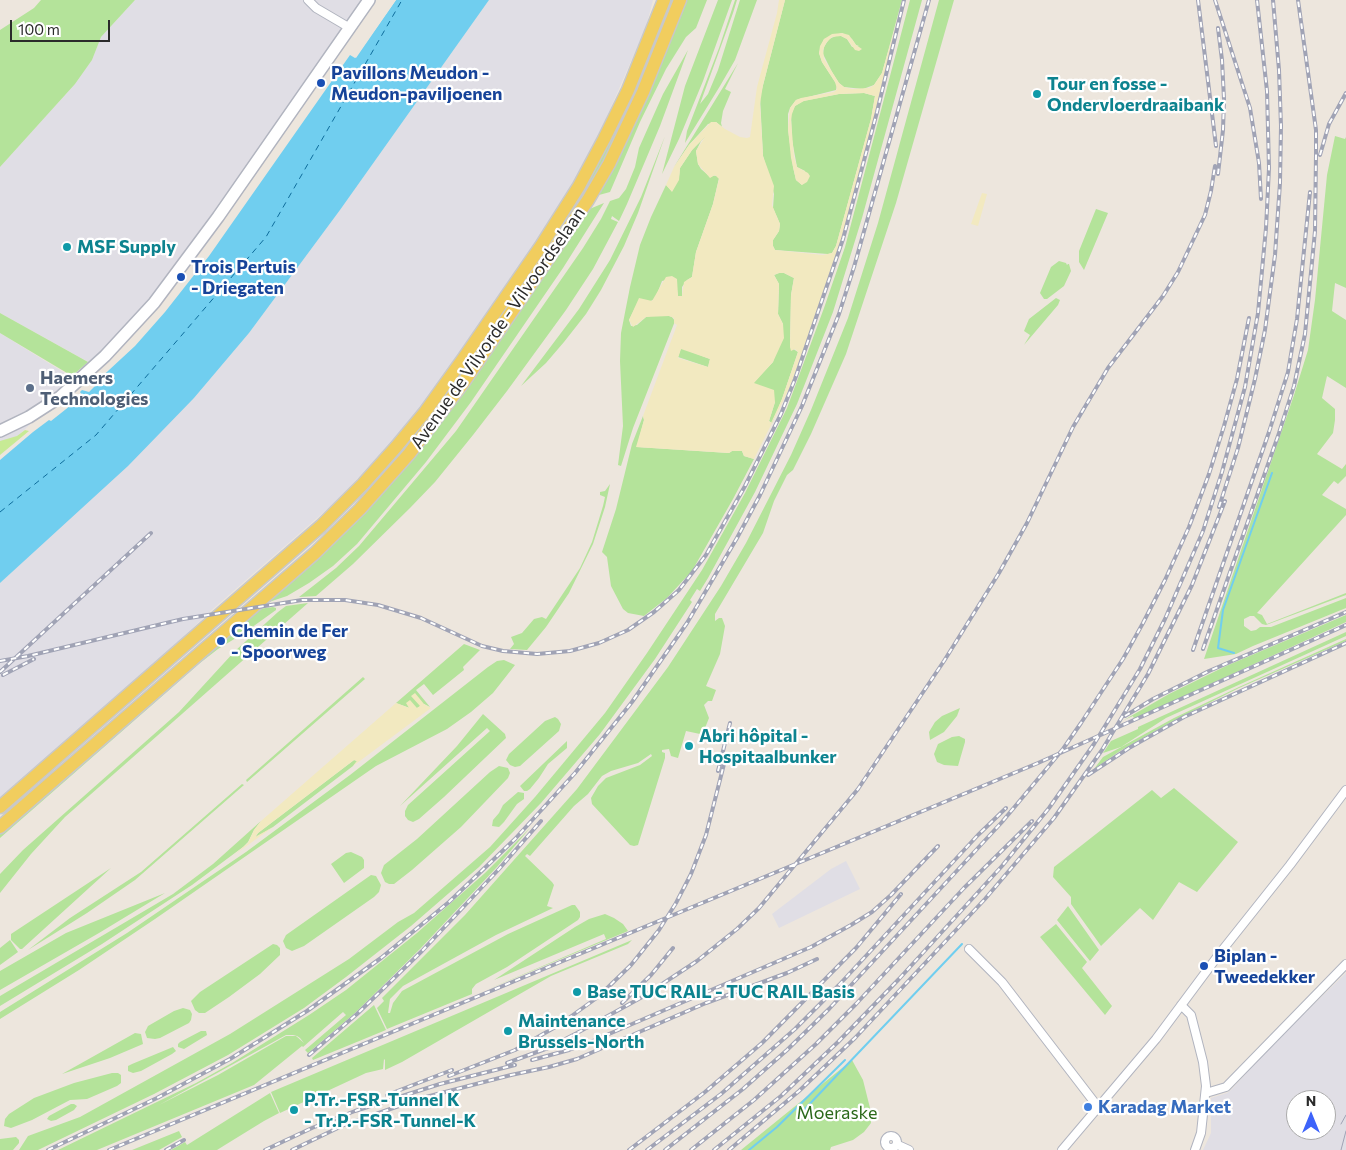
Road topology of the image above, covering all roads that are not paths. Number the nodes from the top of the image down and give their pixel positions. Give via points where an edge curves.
1 (308, 0) edge
2 (369, 0) edge
3 (664, 0) edge
4 (680, 0) edge
5 (350, 28) junction
6 (0, 431) edge
7 (1346, 790) edge
8 (0, 806) edge
9 (0, 826) edge
10 (969, 950) dead end
11 (1346, 964) edge
12 (1181, 1004) junction
13 (1206, 1093) junction
14 (1098, 1107) junction
15 (898, 1145) dead end
16 (909, 1150) edge
17 (1062, 1150) edge
18 (1195, 1150) edge

1 - 5 street
2 - 5 main road
3 - 8 main road, Avenue de Vilvorde - Vilvoordselaan via 628,90 579,186 449,379 396,447 321,526
4 - 9 main road, Avenue de Vilvorde - Vilvoordselaan via 609,164 588,200 463,383 409,454 315,553
5 - 6 main road via 154,303 67,391
7 - 12 street
10 - 14 street via 1002,982
11 - 13 street via 1226,1087
12 - 13 street via 1191,1015 1203,1062
12 - 14 street
13 - 18 street via 1201,1133
14 - 17 street
15 - 16 street

